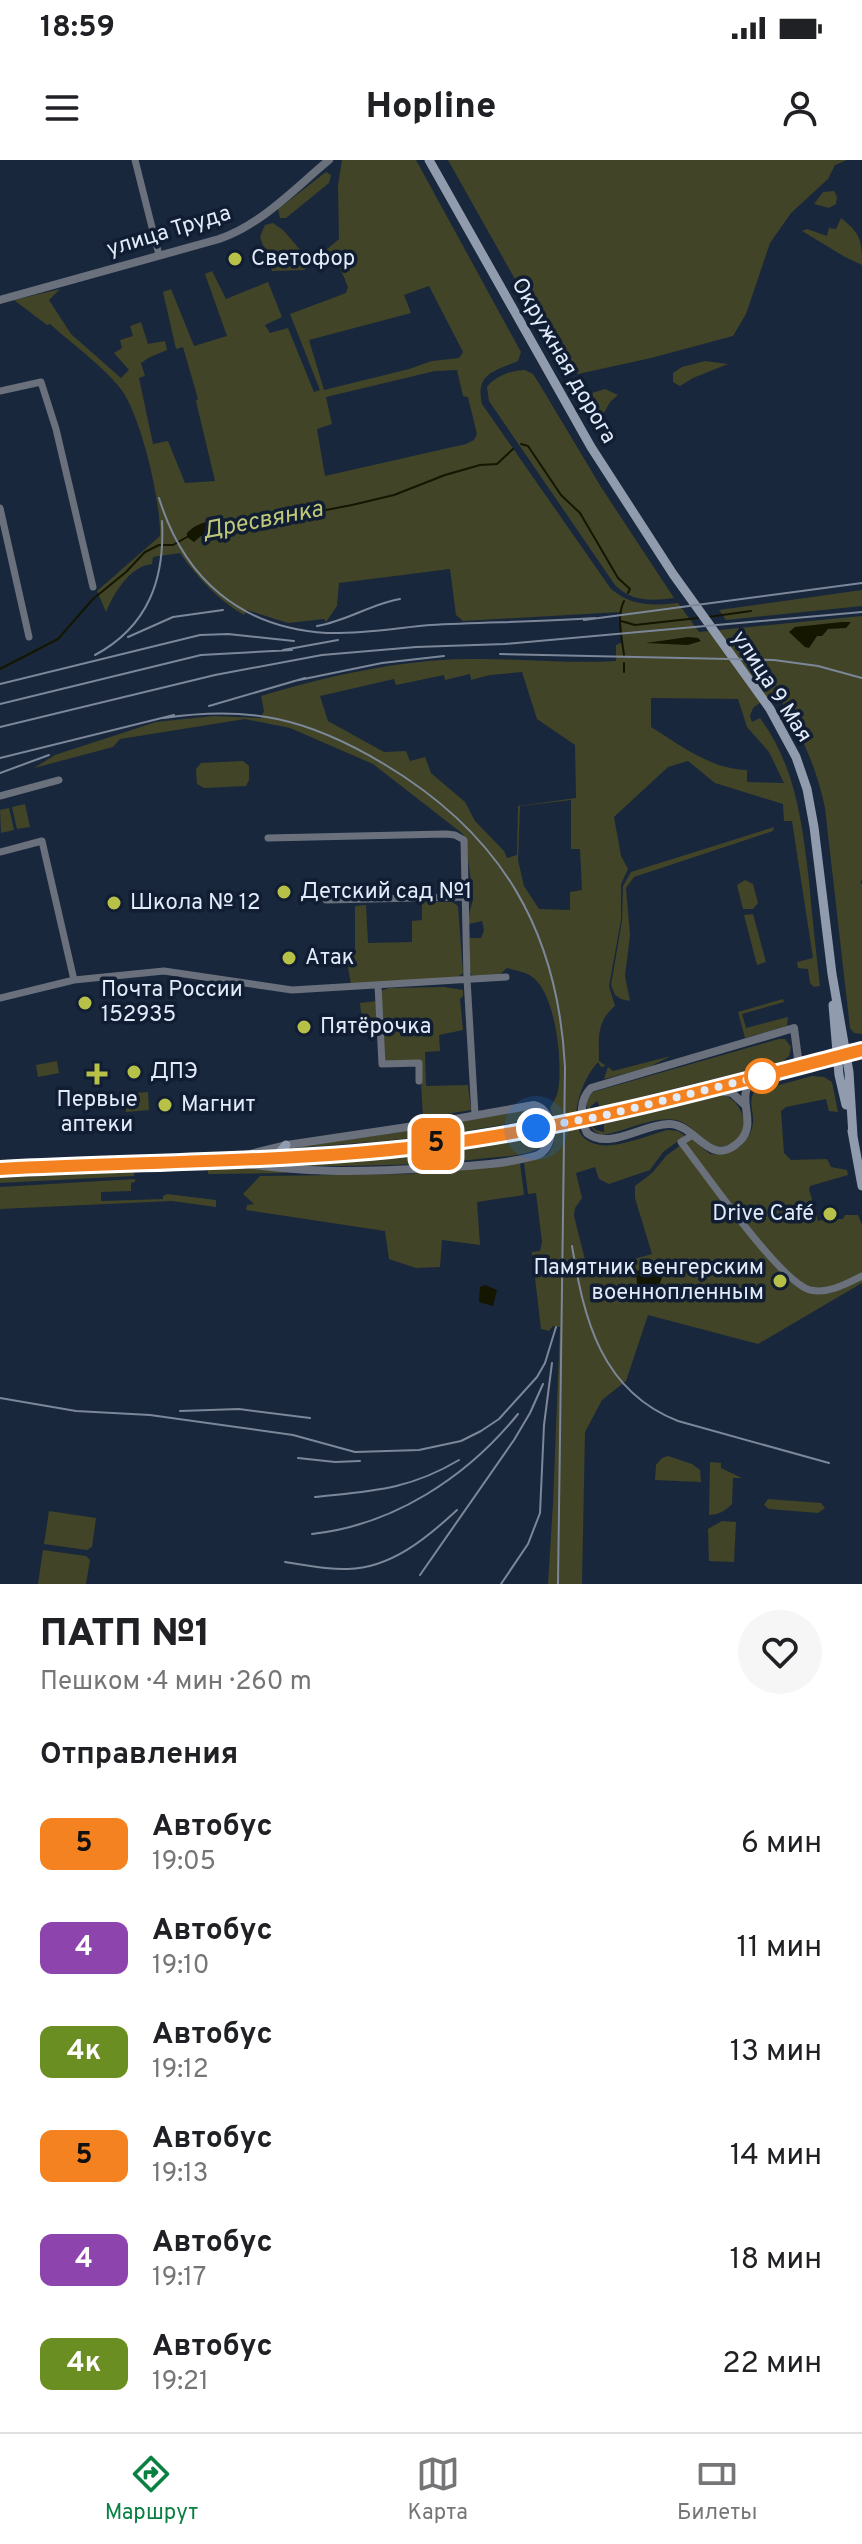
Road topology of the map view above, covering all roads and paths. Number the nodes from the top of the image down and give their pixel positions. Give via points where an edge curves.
1 (135, 160) edge
2 (329, 160) edge
3 (429, 160) edge
4 (159, 255) junction
5 (0, 300) edge
6 (0, 391) edge
7 (0, 508) edge
8 (673, 574) joint
9 (93, 587) dead end
10 (29, 637) dead end
11 (59, 780) dead end
12 (0, 796) edge
13 (268, 838) dead end
14 (0, 852) edge
15 (464, 897) junction
16 (326, 900) dead end
17 (506, 977) dead end
18 (467, 979) junction
19 (74, 980) junction
20 (378, 985) junction
21 (0, 998) edge
22 (862, 1050) edge
23 (841, 1055) junction
24 (799, 1066) junction
25 (758, 1077) junction
26 (419, 1081) dead end
27 (706, 1090) junction
28 (747, 1109) junction
29 (475, 1115) junction
30 (693, 1135) junction
31 (286, 1145) junction
32 (286, 1157) junction
33 (225, 1160) junction
34 (0, 1169) edge
35 (285, 1169) junction
36 (862, 1186) edge
37 (862, 1276) edge

1 - 4 street
2 - 4 street, улица Труда via 238,232
3 - 8 main road, Окружная дорога via 567,407
4 - 5 street, улица Труда
6 - 9 street via 41,382
7 - 10 street
8 - 23 main road, улица 9 Мая via 770,709 796,757 814,827
11 - 12 street
13 - 15 street via 455,835 464,840
14 - 19 street via 42,841
15 - 16 street
15 - 18 street
17 - 18 street
18 - 20 street
18 - 29 street
19 - 20 street via 164,971 292,990
19 - 21 street
20 - 26 street via 382,1064 419,1063
22 - 23 main road
23 - 24 main road
23 - 36 main road, улица 9 Мая
24 - 25 main road
24 - 30 street via 794,1028 591,1088 584,1096 584,1127 598,1139 666,1124 680,1125
25 - 27 main road
25 - 28 street via 746,1089
27 - 28 street via 732,1093
27 - 32 main road via 602,1116 442,1144
28 - 30 street via 747,1130 732,1147 711,1149
29 - 31 street
29 - 35 street via 534,1105 544,1109 549,1121 547,1150 536,1156 425,1169
30 - 37 street via 681,1142 770,1259 799,1285 825,1291
31 - 32 main road via 281,1151
31 - 33 street
32 - 33 main road
32 - 35 street via 281,1164
33 - 34 main road
33 - 35 street

